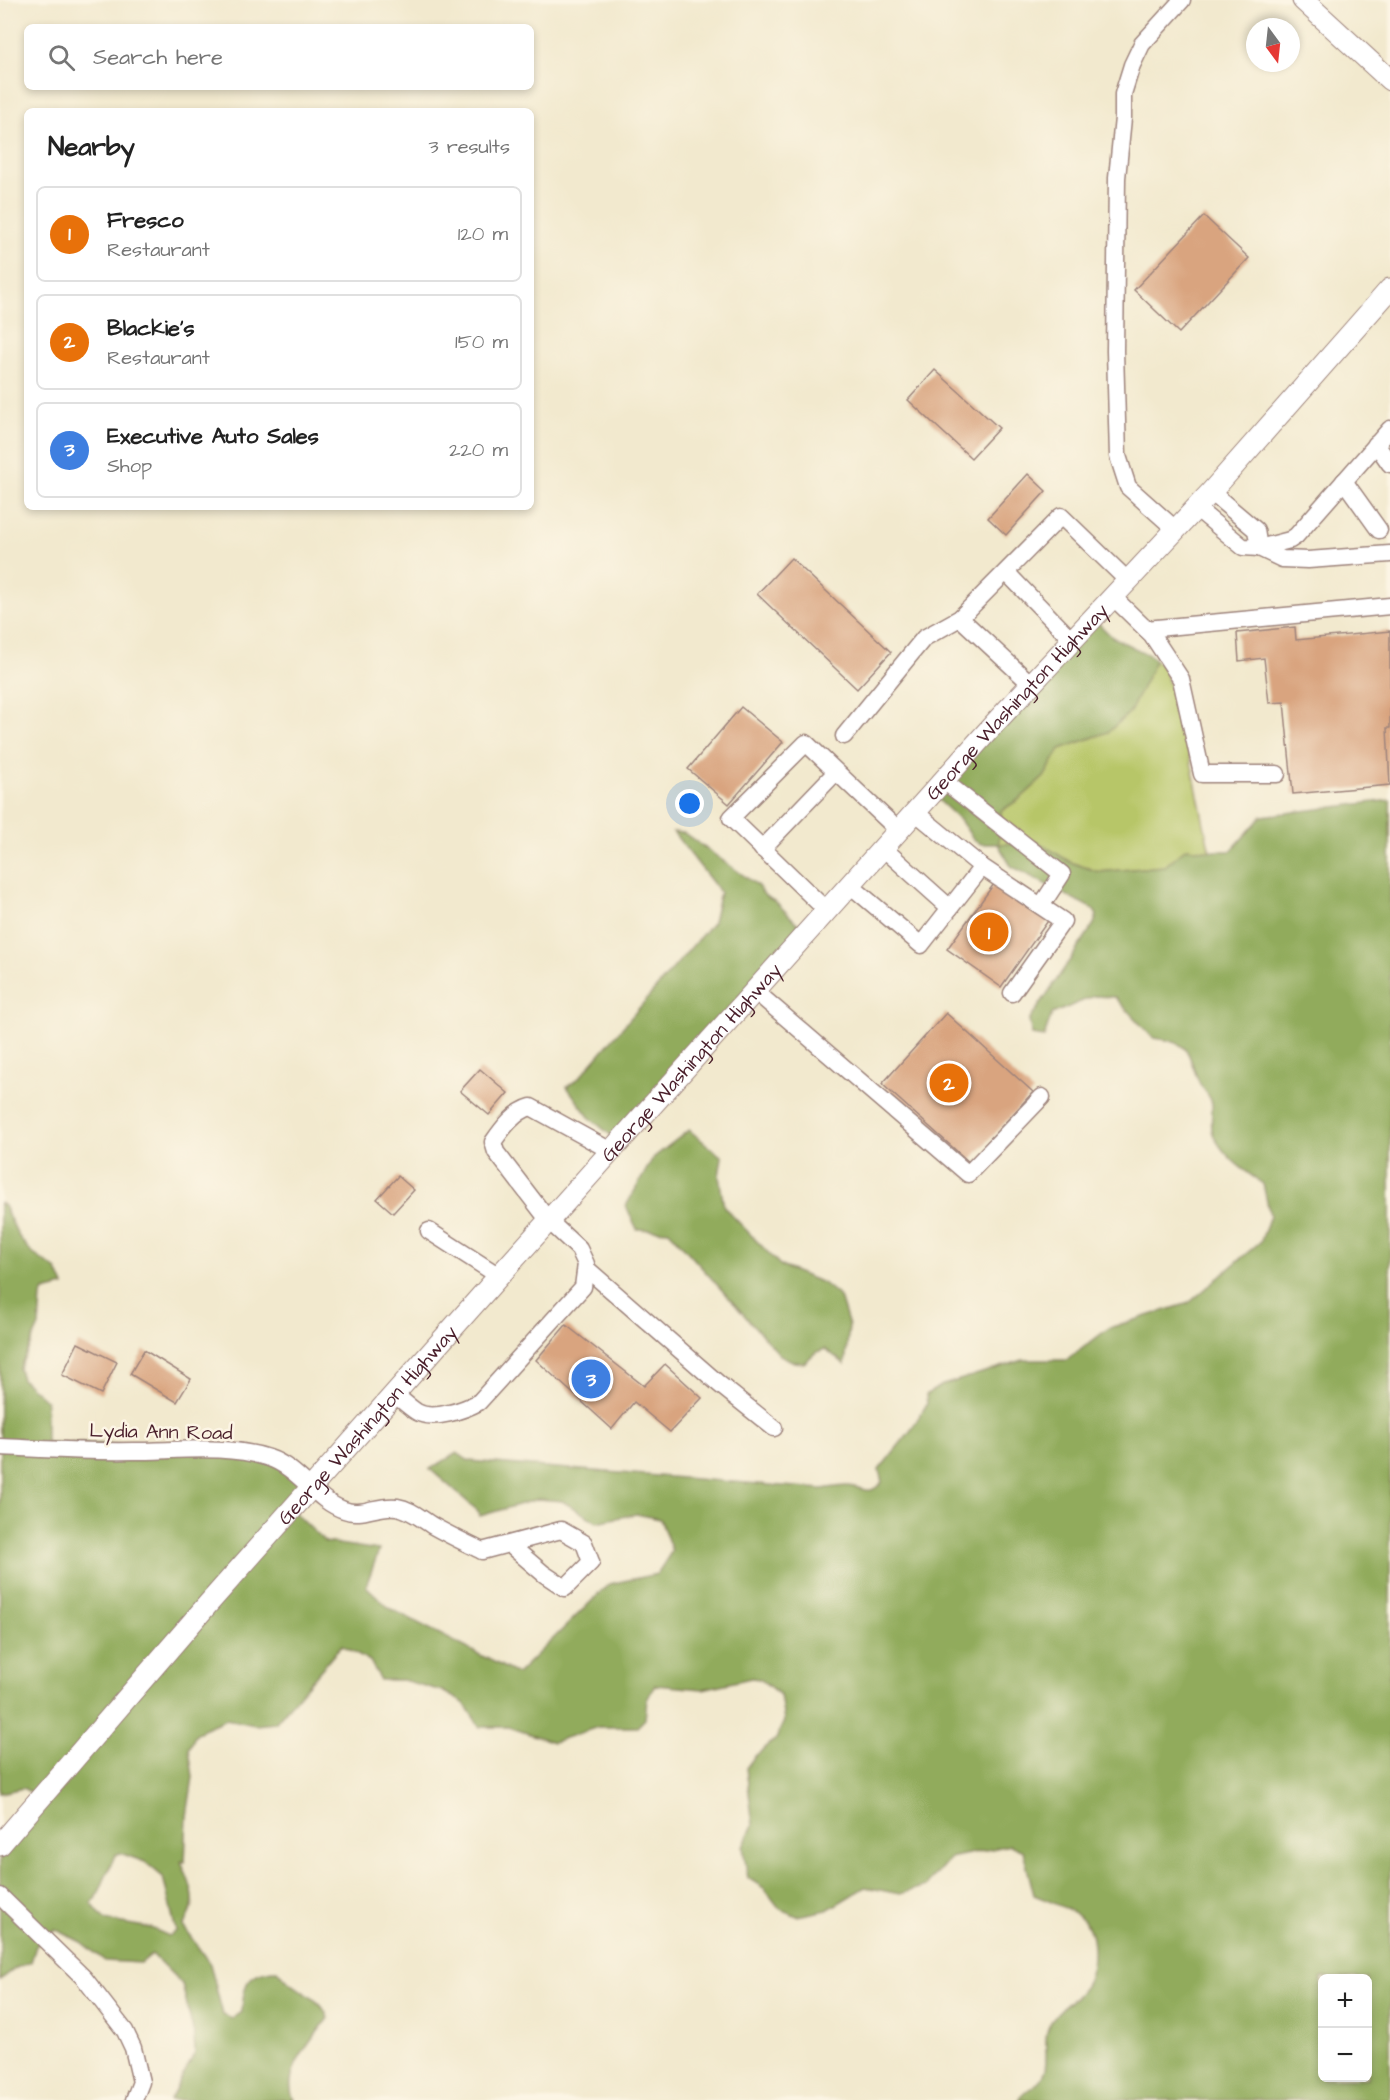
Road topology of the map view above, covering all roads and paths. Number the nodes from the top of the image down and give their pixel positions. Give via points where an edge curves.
1 (1182, 0) edge
2 (1304, 0) edge
3 (1366, 58) junction
4 (1390, 80) edge
5 (1390, 96) edge
6 (1390, 289) edge
7 (1390, 429) edge
8 (1376, 444) junction
9 (1390, 464) edge
10 (1344, 481) junction
11 (1211, 492) junction
12 (1196, 508) junction
13 (1175, 529) junction
14 (1378, 530) dead end
15 (1259, 548) junction
16 (1390, 554) edge
17 (1006, 572) junction
18 (1128, 580) junction
19 (1112, 596) junction
20 (1390, 606) edge
21 (960, 618) junction
22 (1146, 629) junction
23 (1072, 640) junction
24 (1031, 684) junction
25 (844, 736) dead end
26 (836, 772) junction
27 (1277, 774) dead end
28 (944, 781) junction
29 (915, 812) junction
30 (899, 831) junction
31 (883, 848) junction
32 (762, 849) junction
33 (982, 867) junction
34 (850, 885) junction
35 (1041, 906) junction
36 (950, 908) junction
37 (827, 911) junction
38 (755, 991) junction
39 (1012, 993) dead end
40 (1042, 1097) dead end
41 (611, 1152) junction
42 (549, 1221) junction
43 (429, 1231) dead end
44 (586, 1268) junction
45 (499, 1276) junction
46 (394, 1394) junction
47 (774, 1428) dead end
48 (0, 1447) edge
49 (311, 1487) junction
50 (509, 1544) junction
51 (0, 1845) edge
52 (0, 1896) edge
53 (134, 2100) edge

1 - 13 street via 1142,44 1132,65 1123,94 1117,178 1118,456 1128,487
2 - 3 main road
3 - 4 main road
3 - 5 main road
6 - 11 main road, George Washington Highway
7 - 8 street
8 - 9 street
8 - 10 street
10 - 14 street
10 - 15 street via 1290,540
11 - 12 main road, George Washington Highway
11 - 15 street via 1257,530
12 - 13 main road, George Washington Highway
12 - 15 street via 1243,547
13 - 18 main road, George Washington Highway
15 - 16 street via 1291,560
17 - 18 street via 1061,516
17 - 21 street
17 - 23 street
18 - 19 main road, George Washington Highway
19 - 22 street
19 - 23 main road, George Washington Highway
20 - 22 street
21 - 24 street
21 - 25 street via 924,638
22 - 27 street via 1181,679 1202,774
23 - 24 main road, George Washington Highway
24 - 28 main road, George Washington Highway
26 - 30 street
26 - 32 street
26 - 32 street via 806,743 731,818
28 - 29 main road, George Washington Highway
28 - 35 street via 1062,874
29 - 30 main road, George Washington Highway
29 - 33 street
30 - 31 main road, George Washington Highway
31 - 34 main road, George Washington Highway
31 - 36 street
32 - 37 street
33 - 35 street
33 - 36 street
34 - 36 street via 921,945
34 - 37 main road, George Washington Highway
35 - 39 street via 1063,921
37 - 38 main road, George Washington Highway
38 - 40 street via 968,1174
38 - 41 main road, George Washington Highway
41 - 42 main road, George Washington Highway
41 - 42 street via 531,1107 522,1109 499,1133 493,1142 496,1152
42 - 44 street via 579,1249
42 - 45 main road, George Washington Highway
43 - 45 street
44 - 46 street via 583,1287 479,1402 462,1411 429,1416
44 - 47 street
45 - 46 main road, George Washington Highway
46 - 49 main road, George Washington Highway
48 - 49 street, Lydia Ann Road via 253,1454 282,1464
49 - 50 street, Lydia Ann Road via 329,1503 352,1513 384,1507 413,1512 482,1551
49 - 51 main road, George Washington Highway
50 - 50 street, Lydia Ann Road via 561,1530 584,1543 591,1562 565,1588
52 - 53 street via 84,1978 125,2031 141,2082

